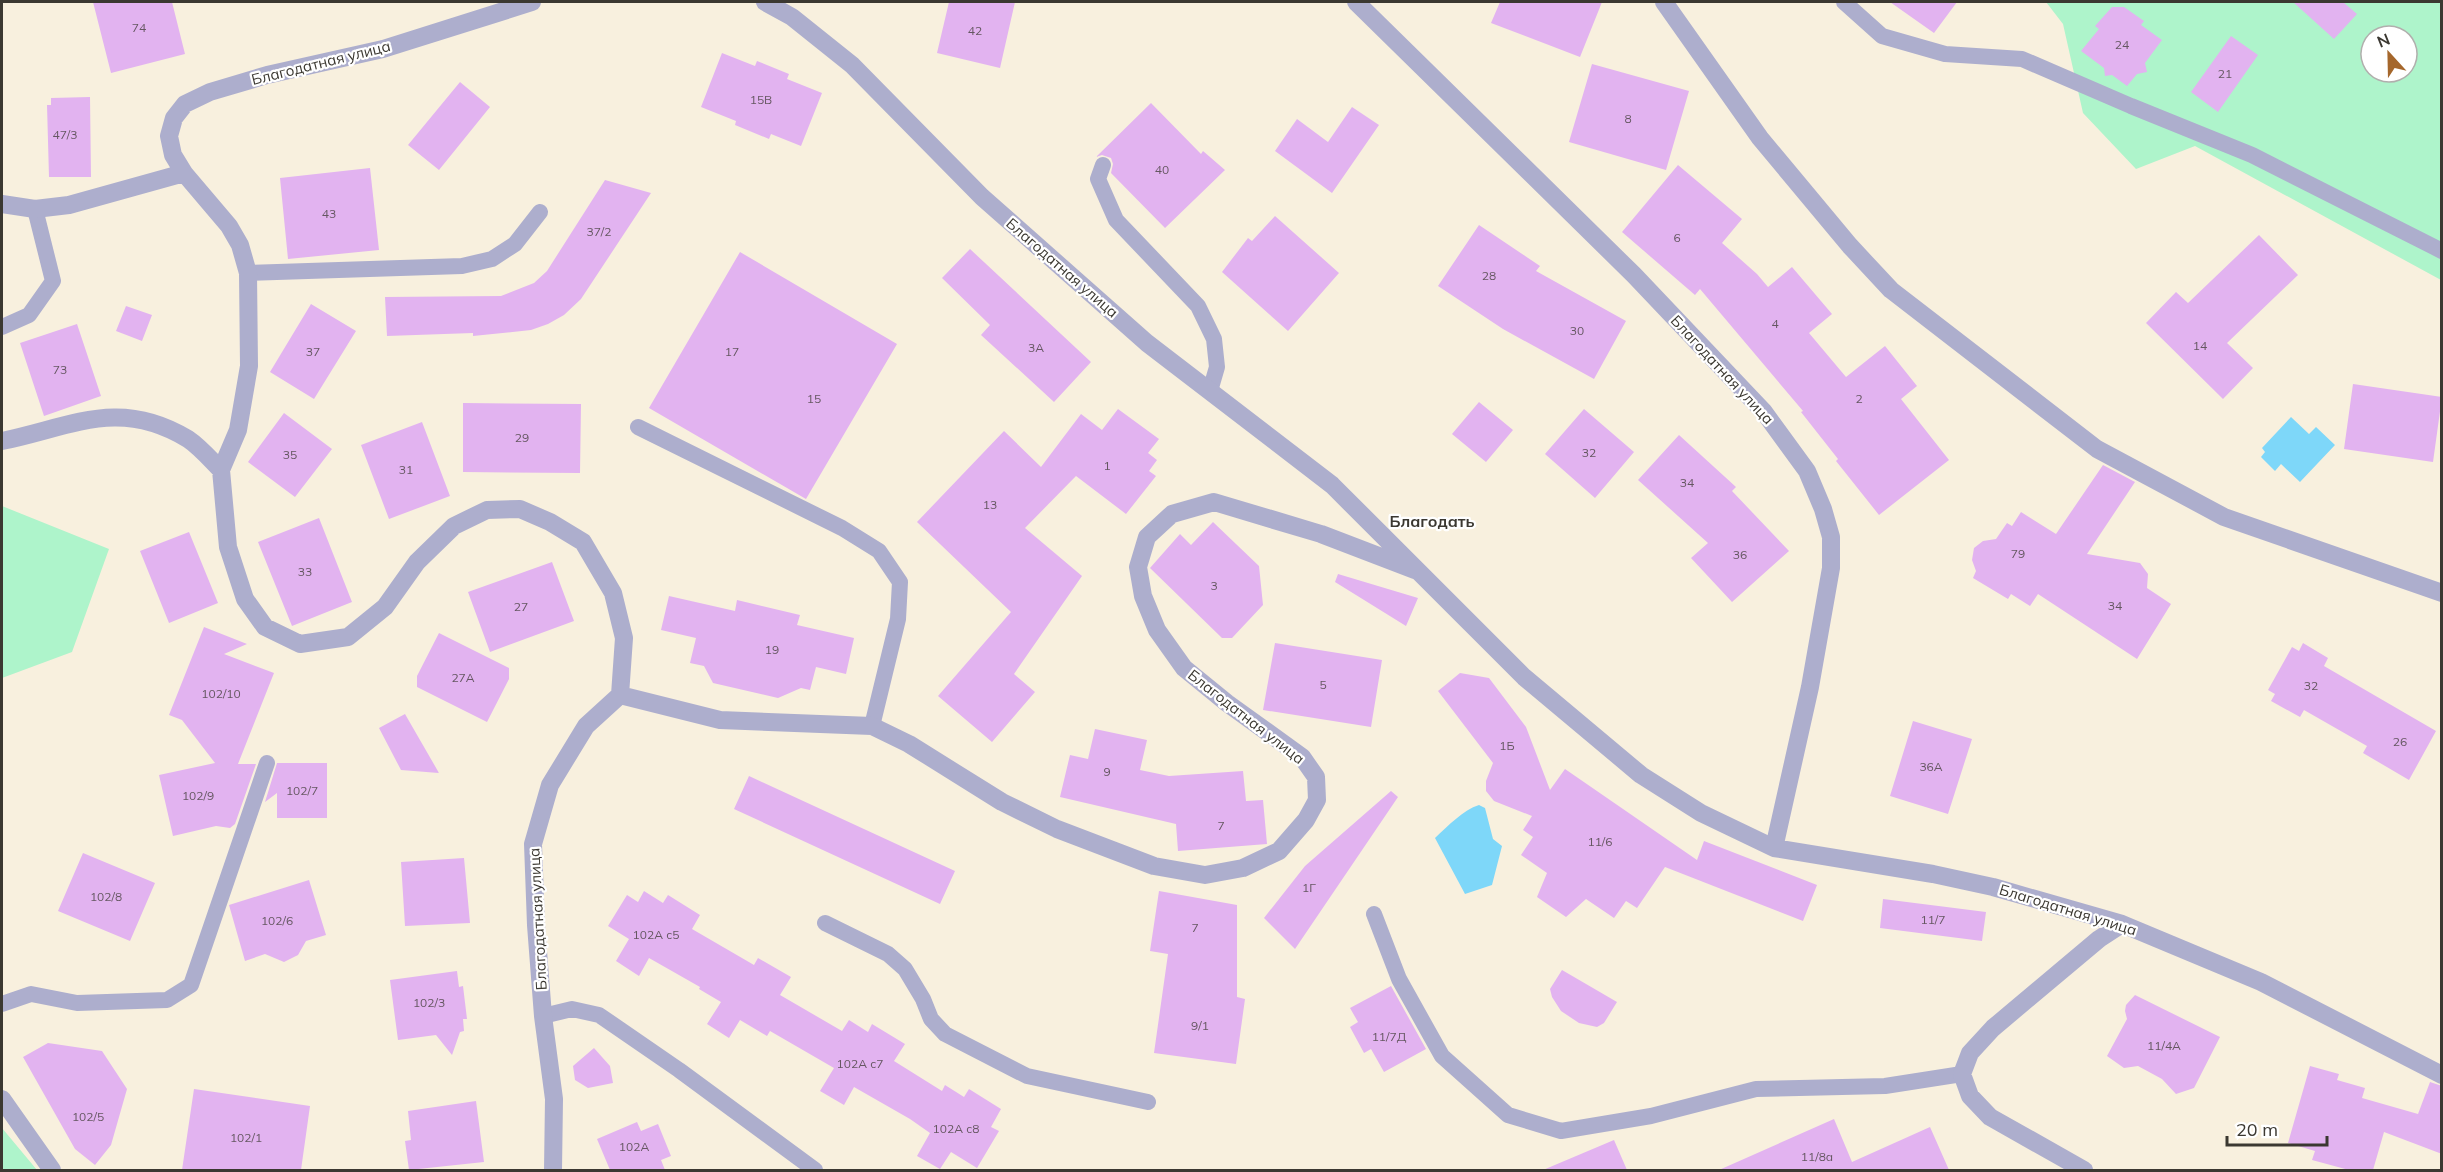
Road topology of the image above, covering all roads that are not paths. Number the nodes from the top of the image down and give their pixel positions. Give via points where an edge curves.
1 (532, 2) edge
2 (765, 2) edge
3 (1356, 2) edge
4 (1665, 2) edge
5 (1844, 2) edge
6 (1103, 165) dead end
7 (184, 173) junction
8 (2, 204) edge
9 (35, 209) junction
10 (540, 212) dead end
11 (2442, 251) edge
12 (248, 273) junction
13 (2, 327) edge
14 (1210, 391) junction
15 (638, 427) dead end
16 (2, 441) edge
17 (222, 470) junction
18 (1422, 573) junction
19 (2442, 593) edge
20 (620, 696) junction
21 (872, 726) junction
22 (267, 763) dead end
23 (1774, 848) junction
24 (1374, 914) dead end
25 (825, 923) dead end
26 (2122, 924) junction
27 (2, 1004) edge
28 (543, 1016) junction
29 (1962, 1074) junction
30 (2442, 1075) edge
31 (2, 1099) edge
32 (1148, 1102) dead end
33 (52, 1170) edge
34 (553, 1170) edge
35 (815, 1170) edge
36 (2084, 1170) edge

1 - 7 street, Благодатная улица via 383,49 267,75 185,104 174,118 169,135 173,156
2 - 14 street, Благодатная улица via 792,16 852,65 982,197 1147,343
3 - 23 street, Благодатная улица via 1634,275 1764,412 1806,471 1831,537 1831,568 1810,687
4 - 19 street via 1760,138 1891,290 2097,448 2224,517
5 - 11 lane via 1882,36 1945,54 2022,59 2252,155
6 - 14 lane via 1098,179 1116,220 1198,306 1214,339 1217,367
7 - 9 street via 69,205
7 - 12 street, Благодатная улица via 229,226 240,245
8 - 9 street
9 - 13 lane via 53,281 29,315
10 - 12 lane via 515,244 492,260 462,266
12 - 17 street, Благодатная улица via 249,366 238,430
14 - 18 street, Благодатная улица via 1332,485
15 - 21 lane via 842,528 879,551 900,582 898,619
16 - 17 street via 82,420 131,418 189,440
17 - 20 street, Благодатная улица via 228,547 244,599 265,627 300,644 348,637 385,607 417,562 454,526 487,510 520,509 550,522 583,542 613,593 624,638
18 - 21 street, Благодатная улица via 1321,534 1214,502 1172,514 1148,537 1138,567 1143,596 1164,640 1184,668 1302,757 1316,777 1317,800 1306,820 1279,851 1242,868 1205,874 1154,866 1002,802 909,744
18 - 23 street, Благодатная улица via 1524,677 1641,775 1701,813
20 - 21 street, Благодатная улица via 720,720
20 - 28 street, Благодатная улица via 586,726 550,785 533,844
22 - 27 lane via 191,985 167,1000 77,1004 31,994
23 - 26 street, Благодатная улица via 1933,874
24 - 29 lane via 1399,979 1442,1056 1508,1115 1561,1131 1651,1116 1756,1089 1885,1086
25 - 32 lane via 888,954 905,969 931,1019 945,1034 1027,1076
26 - 29 street via 1993,1028 1970,1053
26 - 30 street, Благодатная улица via 2261,982
28 - 34 street, Благодатная улица via 554,1099
28 - 35 lane via 572,1009 599,1015
29 - 36 street via 1970,1096 1990,1117
31 - 33 street

